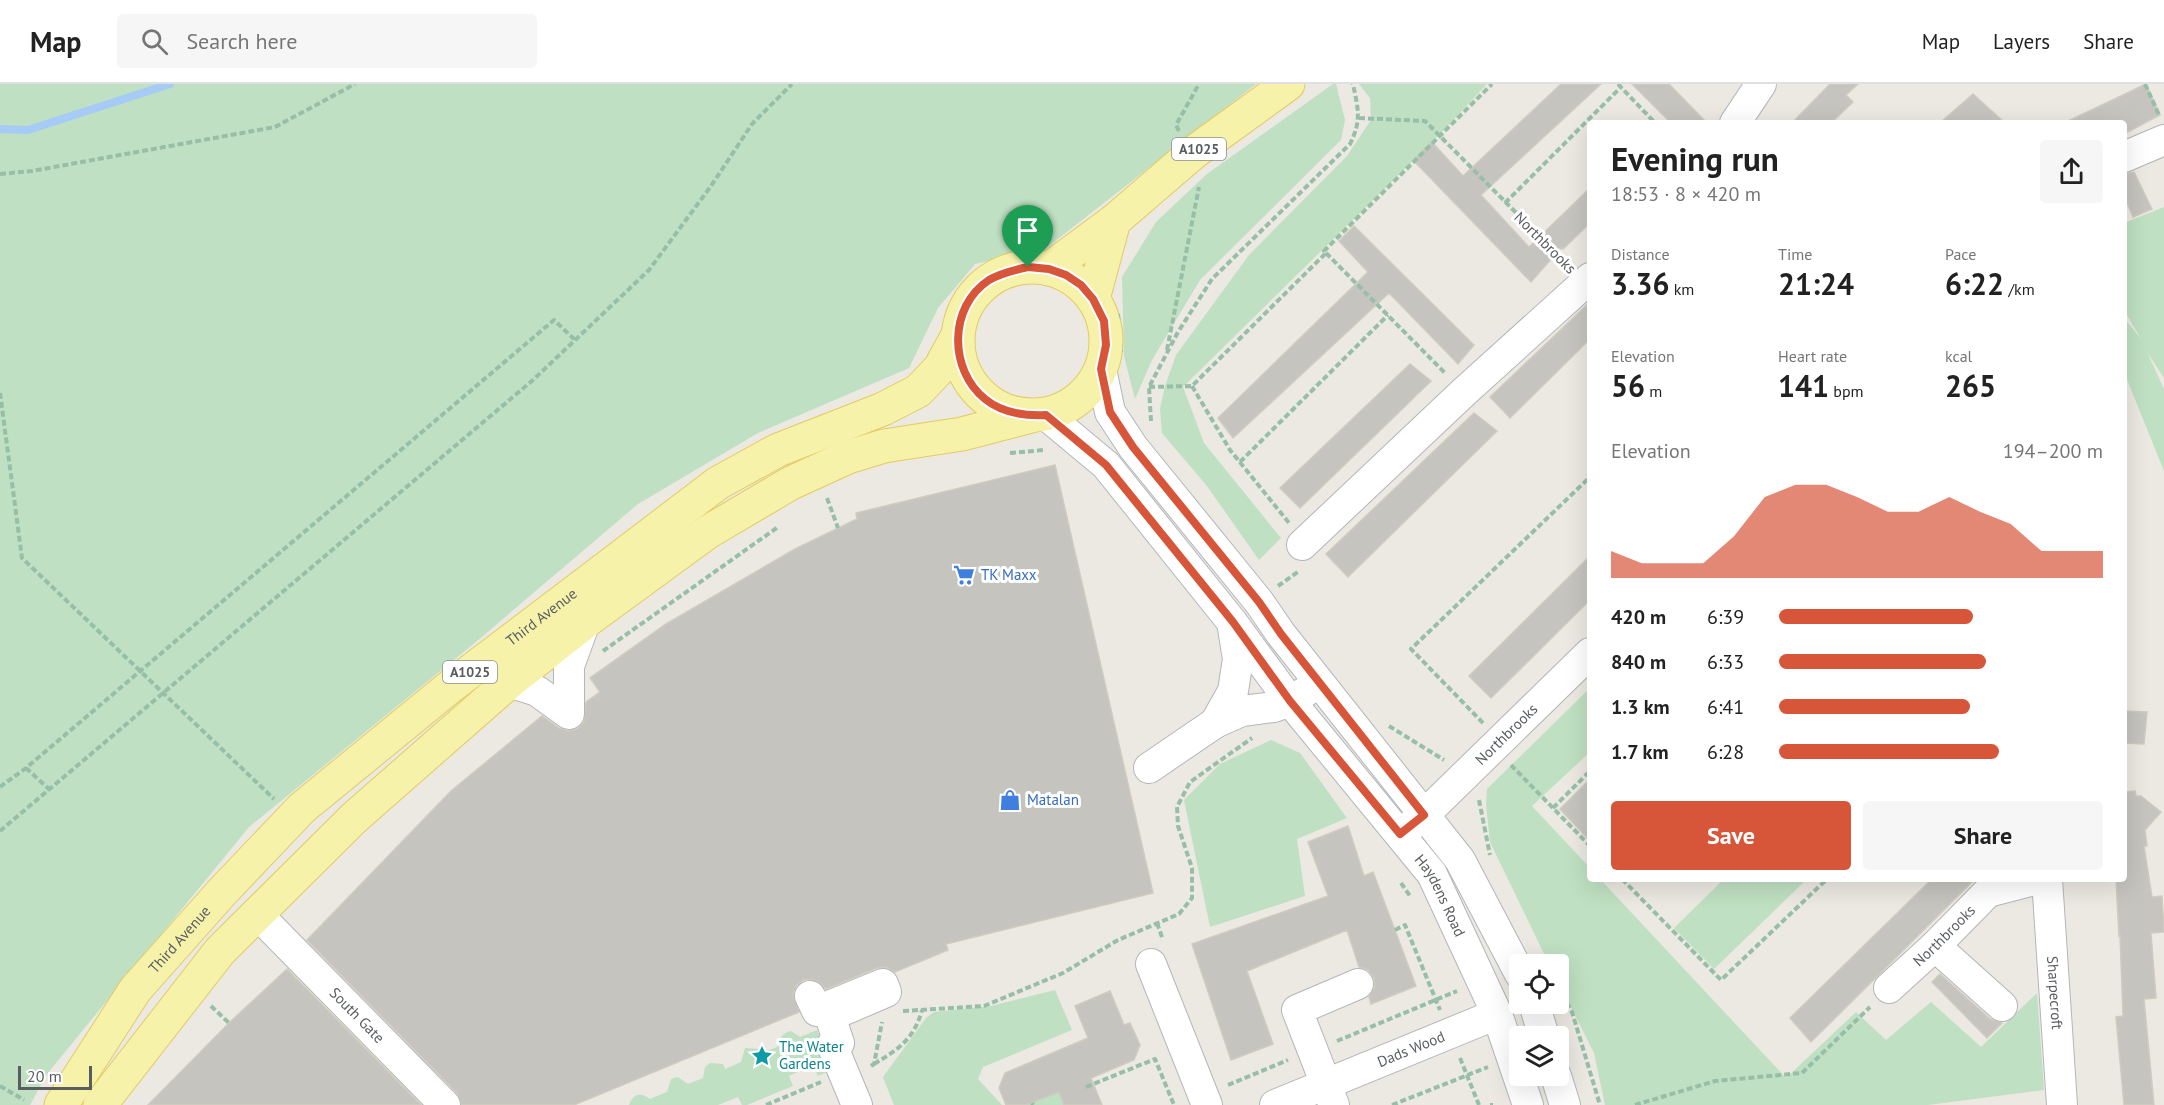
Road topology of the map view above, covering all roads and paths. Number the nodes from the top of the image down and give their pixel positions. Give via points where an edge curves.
1 (355, 84) edge
2 (792, 84) edge
3 (1199, 84) edge
4 (1288, 84) edge
5 (1353, 84) edge
6 (1492, 84) edge
7 (1761, 84) edge
8 (2145, 84) edge
9 (1619, 86) edge
10 (1358, 109) dead end
11 (1359, 118) dead end
12 (1653, 120) edge
13 (1738, 120) edge
14 (2162, 128) edge
15 (1180, 133) dead end
16 (1440, 134) junction
17 (2127, 155) edge
18 (0, 174) edge
19 (1193, 187) dead end
20 (1505, 202) junction
21 (1114, 221) junction
22 (1326, 253) junction
23 (1049, 269) junction
24 (1587, 282) edge
25 (1587, 284) edge
26 (1105, 302) junction
27 (1388, 315) junction
28 (957, 337) junction
29 (574, 339) junction
30 (1165, 357) dead end
31 (1112, 365) junction
32 (1149, 387) dead end
33 (1192, 387) junction
34 (1464, 392) junction
35 (0, 393) edge
36 (1039, 415) junction
37 (1050, 451) dead end
38 (1008, 453) dead end
39 (1240, 462) junction
40 (1587, 480) edge
41 (833, 491) dead end
42 (826, 495) junction
43 (817, 499) dead end
44 (778, 526) dead end
45 (838, 528) dead end
46 (1302, 545) joint
47 (585, 622) junction
48 (1233, 622) junction
49 (596, 656) dead end
50 (1587, 656) edge
51 (140, 671) junction
52 (509, 682) junction
53 (1320, 683) junction
54 (163, 694) junction
55 (1290, 701) junction
56 (1215, 723) junction
57 (1260, 733) dead end
58 (1492, 739) junction
59 (26, 768) junction
60 (1149, 768) dead end
61 (1587, 774) edge
62 (0, 787) edge
63 (50, 790) junction
64 (1553, 808) junction
65 (1424, 815) junction
66 (293, 818) junction
67 (0, 831) edge
68 (1400, 834) junction
69 (1587, 843) edge
70 (1397, 876) dead end
71 (1625, 882) edge
72 (1824, 882) edge
73 (2026, 882) edge
74 (2047, 882) edge
75 (1415, 903) dead end
76 (270, 927) dead end
77 (1935, 946) junction
78 (1509, 954) edge
79 (1151, 964) dead end
80 (1358, 984) dead end
81 (1889, 988) joint
82 (810, 996) dead end
83 (208, 1003) dead end
84 (2002, 1006) dead end
85 (1569, 1007) edge
86 (922, 1010) junction
87 (898, 1012) dead end
88 (1497, 1014) junction
89 (890, 1016) dead end
90 (229, 1023) dead end
91 (874, 1064) junction
92 (1492, 1066) dead end
93 (0, 1086) edge
94 (1559, 1086) edge
95 (850, 1087) edge
96 (1086, 1087) dead end
97 (1330, 1095) edge
98 (24, 1100) dead end
99 (61, 1105) edge
100 (100, 1105) edge
101 (445, 1105) edge
102 (766, 1105) edge
103 (1174, 1105) edge
104 (1207, 1105) edge
105 (1275, 1105) edge
106 (1392, 1105) edge
107 (1528, 1105) edge
108 (1565, 1105) edge
109 (1600, 1105) edge
110 (1635, 1105) edge
111 (2062, 1105) edge

1 - 18 path via 274,127
2 - 29 path via 752,124 649,270
3 - 15 path via 1176,125
4 - 21 main road, A1025 via 1193,153
5 - 10 path
6 - 16 path
7 - 13 street
8 - 14 path
9 - 12 path, Northbrooks
9 - 20 path, Northbrooks
11 - 16 path, Northbrooks via 1425,121
14 - 17 street
16 - 20 path, Northbrooks
16 - 22 path
19 - 30 path via 1201,180
20 - 24 path, Northbrooks
21 - 23 main road, A1025
21 - 26 main road
22 - 27 path
22 - 33 path
23 - 26 main road, A1025 via 1066,275
23 - 28 main road, A1025 via 1006,271 987,281 972,296
25 - 34 street, Northbrooks
26 - 31 path
26 - 31 main road, A1025 via 1106,345
27 - 34 path
27 - 39 path
28 - 36 main road, A1025 via 960,361 969,383 986,400 1008,412
28 - 66 main road, Third Avenue / A1025 via 940,368 918,391 778,450 718,483 450,686
29 - 51 path via 554,320
29 - 54 path via 533,380
31 - 36 main road, A1025 via 1075,402
31 - 53 street via 1110,412 1133,447
32 - 33 path
33 - 39 path
34 - 46 street, Northbrooks
35 - 51 path via 22,558
36 - 47 main road, Third Avenue / A1025 via 848,456 791,483 708,532
36 - 48 street, Haydens Road via 1106,465
37 - 38 path
39 - 46 path via 1296,531
40 - 58 path via 1411,649
41 - 42 path
42 - 43 path
42 - 45 path
44 - 49 path
47 - 52 main road, Third Avenue / A1025
47 - 52 street via 569,666 569,714 537,691
48 - 55 street, Haydens Road
48 - 56 street via 1238,659 1233,691
50 - 58 street, Northbrooks
51 - 54 path
51 - 59 path
52 - 100 main road, Third Avenue / A1025 via 355,817 220,951
53 - 55 street
53 - 65 street
54 - 63 path
54 - 66 path
55 - 56 street via 1242,711
55 - 68 street, Haydens Road
56 - 60 street
57 - 86 path via 1190,782 1177,807 1178,826 1192,868 1192,898 1179,914 984,1006
58 - 64 path
58 - 65 street, Northbrooks
59 - 62 path
59 - 63 path
61 - 64 path
63 - 67 path
64 - 69 path
65 - 68 street, Northbrooks
65 - 78 street via 1460,860
66 - 99 main road, Third Avenue / A1025 via 135,990
68 - 88 street, Haydens Road via 1432,874
70 - 75 path
71 - 72 path via 1721,980
73 - 77 street, Northbrooks via 1988,892
74 - 111 street, Sharpecroft
76 - 101 street, South Gate
77 - 81 street, Northbrooks
77 - 84 street
79 - 104 street
80 - 97 street via 1297,1010
81 - 110 path via 1802,1073 1715,1081
82 - 95 street via 817,1011 883,984 886,992 830,1016 839,1043 832,1045
83 - 90 path
85 - 109 path
86 - 87 path
86 - 91 path via 918,1023 900,1048
88 - 97 street, Dads Wood
88 - 107 street, Haydens Road
89 - 91 path via 882,1020
91 - 95 path
92 - 106 path
93 - 98 path
94 - 108 street
95 - 102 path
96 - 103 path via 1155,1059
97 - 105 street, Dads Wood

